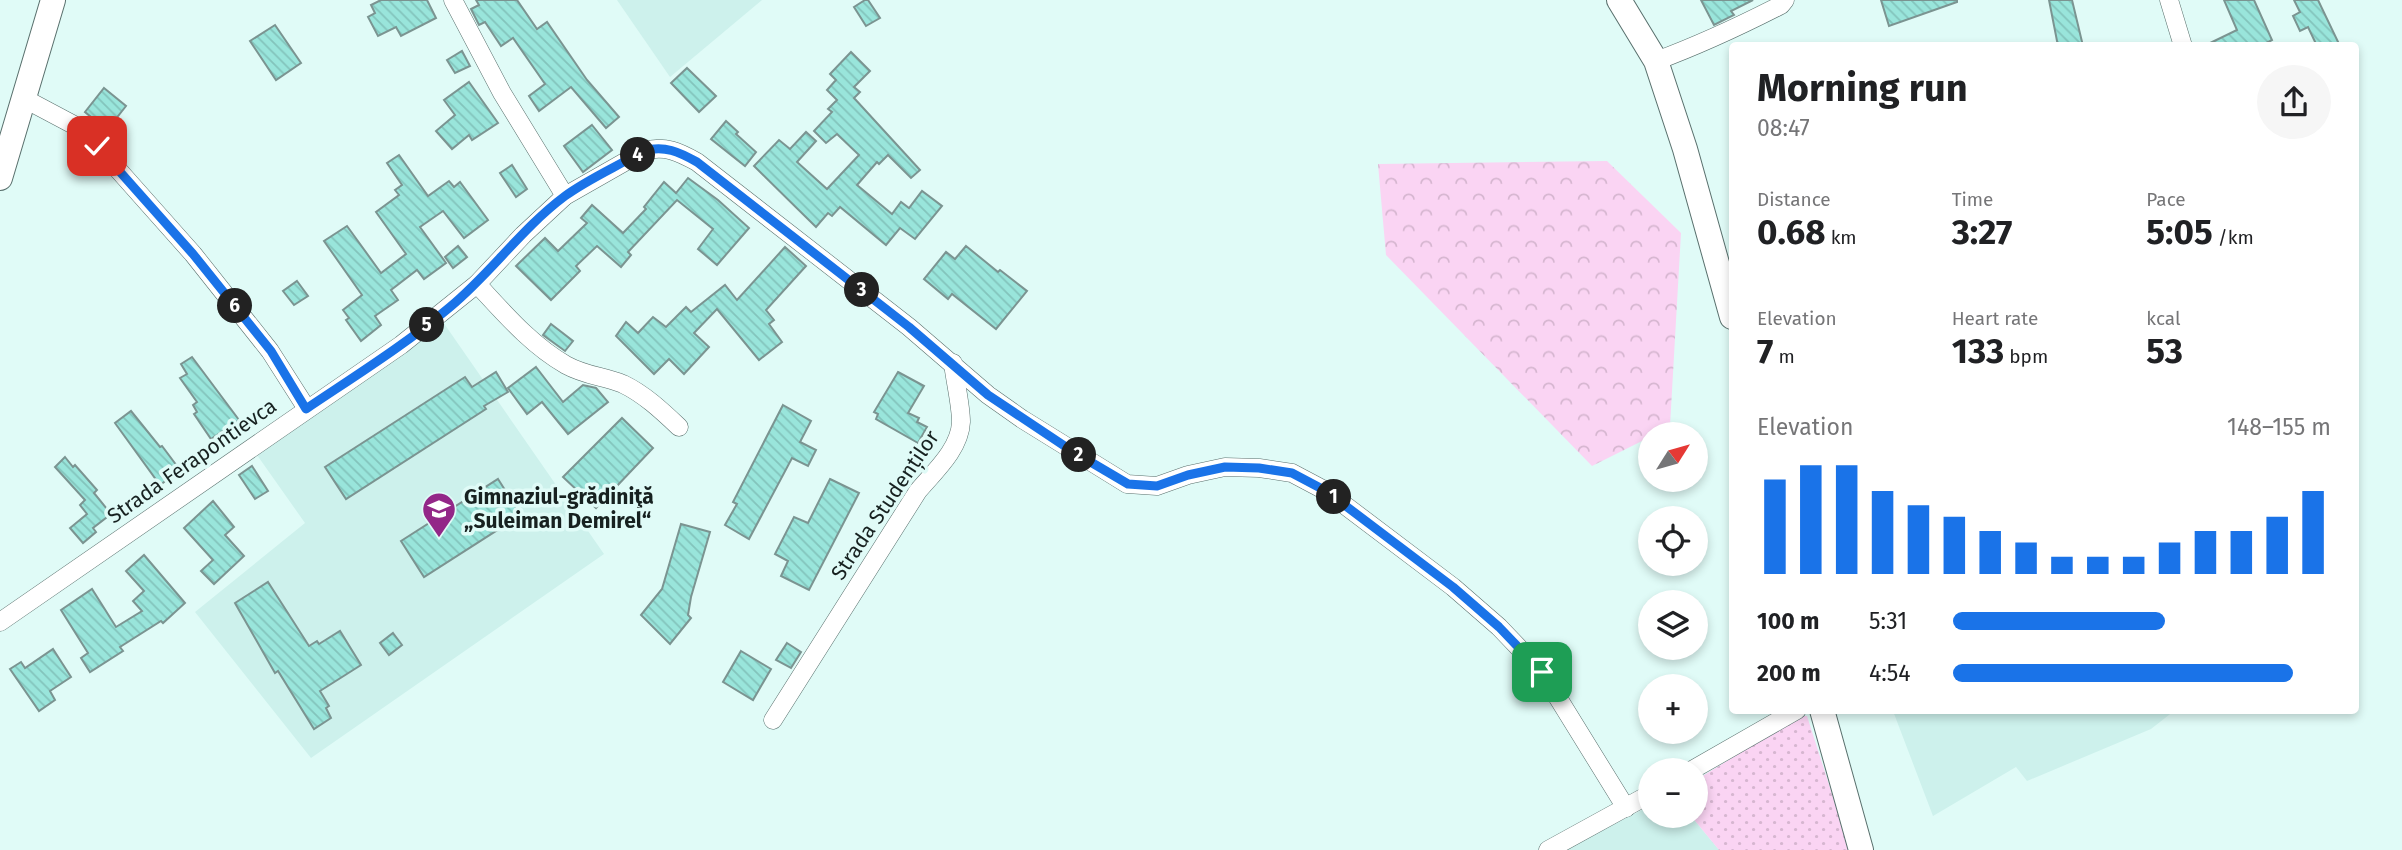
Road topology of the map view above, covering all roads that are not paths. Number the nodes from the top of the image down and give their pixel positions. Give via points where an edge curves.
1 (53, 0) edge
2 (453, 0) edge
3 (1619, 0) edge
4 (1785, 0) edge
5 (2169, 0) edge
6 (2182, 42) edge
7 (1656, 61) junction
8 (23, 98) junction
9 (0, 178) edge
10 (565, 196) junction
11 (477, 284) junction
12 (1729, 306) edge
13 (953, 363) junction
14 (306, 409) junction
15 (679, 427) dead end
16 (0, 622) edge
17 (1790, 714) edge
18 (1823, 714) edge
19 (773, 720) dead end
20 (1708, 761) edge
21 (1638, 801) edge
22 (1626, 808) junction
23 (1548, 850) edge
24 (1861, 850) edge

1 - 8 street
2 - 10 street via 502,93
3 - 7 street
4 - 7 street via 1737,27
5 - 6 street
7 - 12 street
8 - 9 street
8 - 14 street via 72,124 97,146 271,351
10 - 11 street, Strada Ferapontievca
10 - 13 street via 643,151 656,147 681,153
11 - 14 street, Strada Ferapontievca via 401,345
11 - 15 street via 513,323 563,363 585,375 622,384
13 - 19 street, Strada Studenților via 961,421 958,436
13 - 22 street via 988,395 1128,484 1157,486 1225,467 1259,468 1292,473 1326,491 1453,587 1542,672
14 - 16 street, Strada Ferapontievca
17 - 20 street
18 - 24 street
21 - 22 street
22 - 23 street

